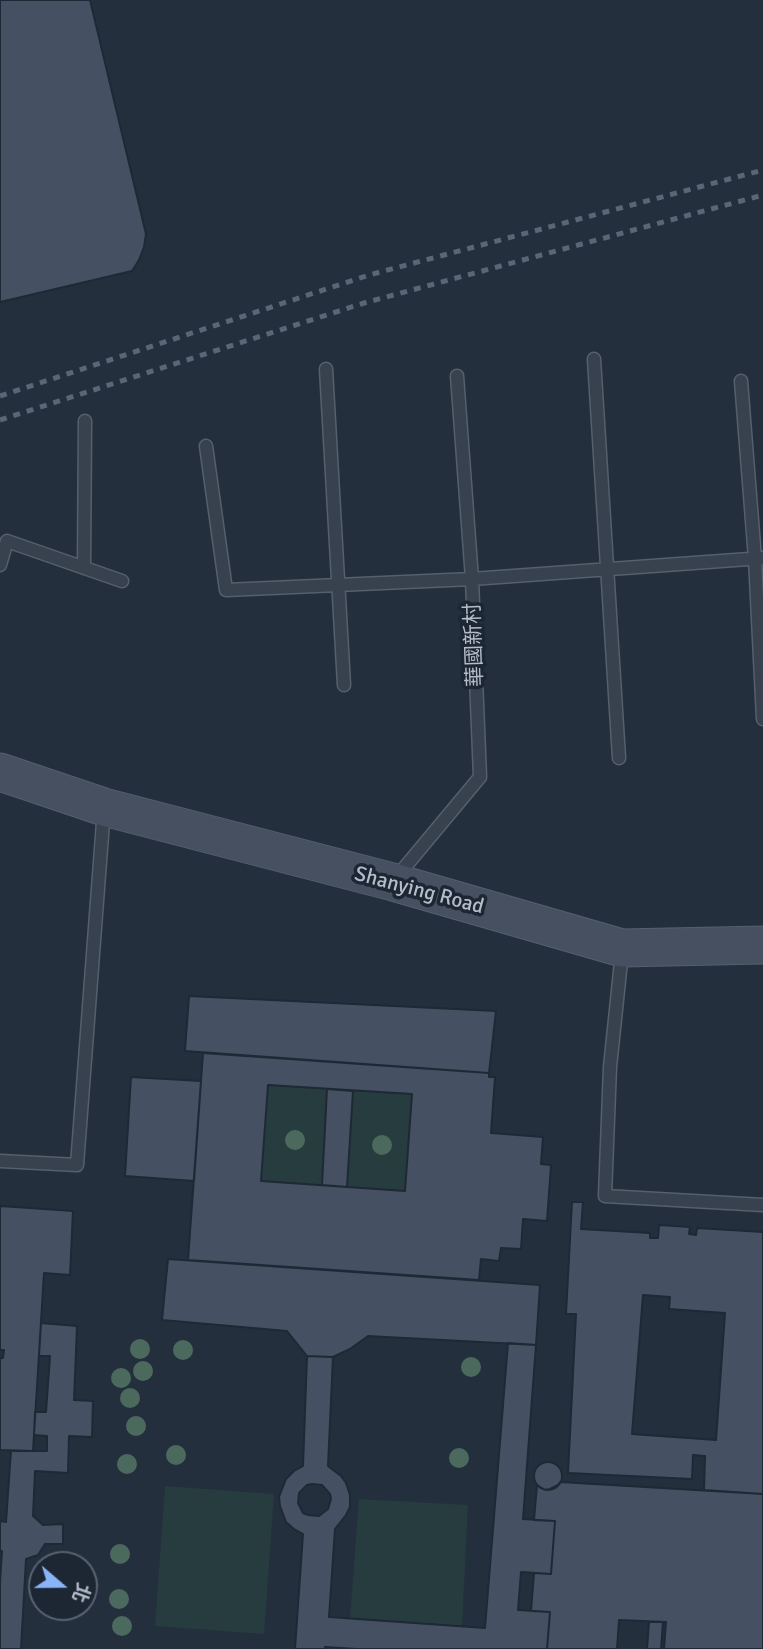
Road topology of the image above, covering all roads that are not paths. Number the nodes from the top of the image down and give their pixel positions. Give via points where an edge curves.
1 (594, 359) dead end
2 (326, 369) dead end
3 (457, 376) dead end
4 (741, 382) dead end
5 (85, 421) dead end
6 (206, 446) dead end
7 (759, 559) edge
8 (0, 565) edge
9 (85, 568) junction
10 (608, 570) junction
11 (472, 579) junction
12 (122, 581) dead end
13 (338, 585) junction
14 (344, 685) dead end
15 (763, 719) edge
16 (619, 758) dead end
17 (0, 772) edge
18 (92, 803) junction
19 (393, 882) junction
20 (763, 945) edge
21 (622, 948) junction
22 (0, 1161) edge
23 (763, 1205) edge

1 - 10 lane
2 - 13 lane
3 - 11 lane, 華國新村
4 - 7 lane
5 - 9 lane
6 - 13 lane via 226,590
7 - 10 lane
7 - 15 lane
8 - 9 lane via 7,541
9 - 12 lane
10 - 11 lane
10 - 16 lane
11 - 13 lane
11 - 19 lane, 華國新村 via 480,777
13 - 14 lane
17 - 18 street, Shanying Road
18 - 19 street, Shanying Road
18 - 22 lane via 77,1165
19 - 21 street, Shanying Road
20 - 21 street, Shanying Road
21 - 23 lane via 610,1067 605,1196

